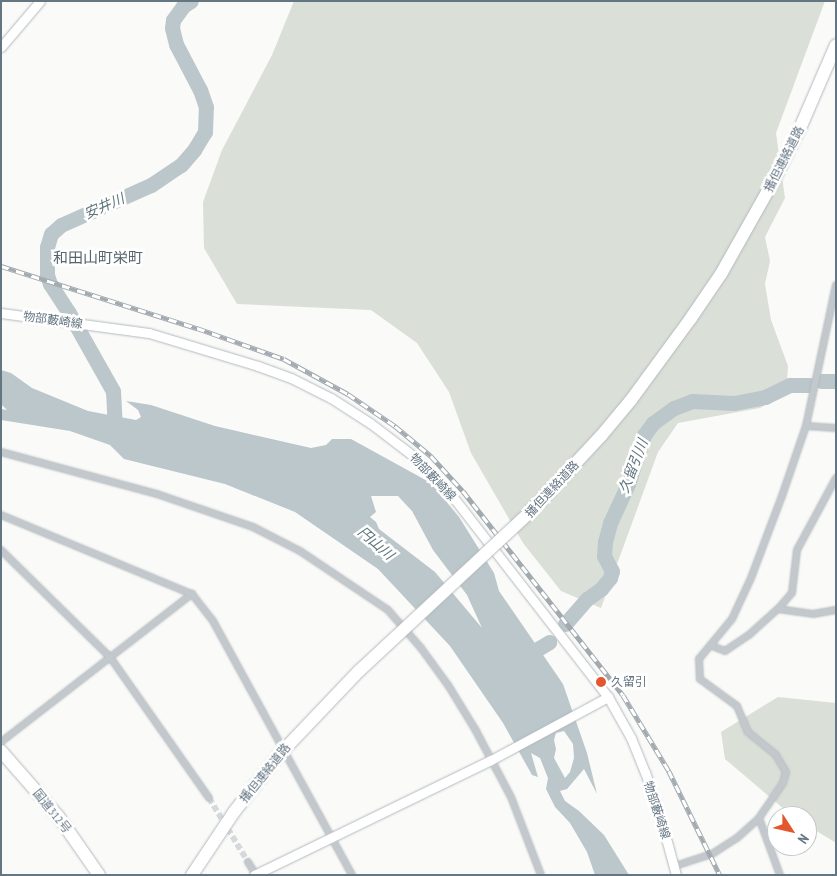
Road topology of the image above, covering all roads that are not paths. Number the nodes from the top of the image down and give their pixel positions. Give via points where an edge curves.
1 (40, 1) edge
2 (836, 45) edge
3 (1, 47) edge
4 (836, 285) edge
5 (1, 313) edge
6 (806, 426) junction
7 (836, 428) edge
8 (1, 452) edge
9 (836, 478) edge
10 (1, 515) edge
11 (1, 550) edge
12 (192, 594) junction
13 (778, 609) junction
14 (836, 610) edge
15 (712, 646) junction
16 (110, 657) junction
17 (608, 697) junction
18 (1, 742) edge
19 (1, 751) edge
20 (494, 758) junction
21 (253, 787) junction
22 (209, 798) tunnel mouth
23 (759, 818) junction
24 (332, 837) junction
25 (248, 862) tunnel mouth
26 (676, 870) edge
27 (99, 875) edge
28 (186, 875) edge
29 (192, 875) edge
30 (201, 875) edge
31 (255, 875) edge
32 (352, 875) edge
33 (541, 875) edge
34 (780, 875) edge

1 - 3 main road
2 - 21 highway, 播但連絡道路, bridge via 775,178 721,274 631,400 531,511 359,671
4 - 6 street
5 - 17 main road, 物部藪崎線 via 148,333 258,366 331,398 416,458 453,497
6 - 7 street
6 - 15 street via 751,578 732,618
8 - 20 street via 223,515 300,551 388,610 448,684
9 - 13 street via 797,550 792,593
10 - 12 street
11 - 16 street
12 - 16 street
12 - 24 street via 213,621
13 - 14 street via 812,614
13 - 15 street via 726,651
15 - 23 street via 699,659 700,679 737,706 748,732 775,754 786,772 783,783
16 - 18 street
16 - 22 street
17 - 20 main road
17 - 26 main road, 物部藪崎線 via 645,772
19 - 27 highway, 国道312号 via 58,816
20 - 24 main road
20 - 33 street
21 - 28 highway
21 - 29 highway, 播但連絡道路
21 - 30 highway
23 - 26 street via 722,849
23 - 34 street
24 - 31 main road
24 - 32 street
25 - 31 street

